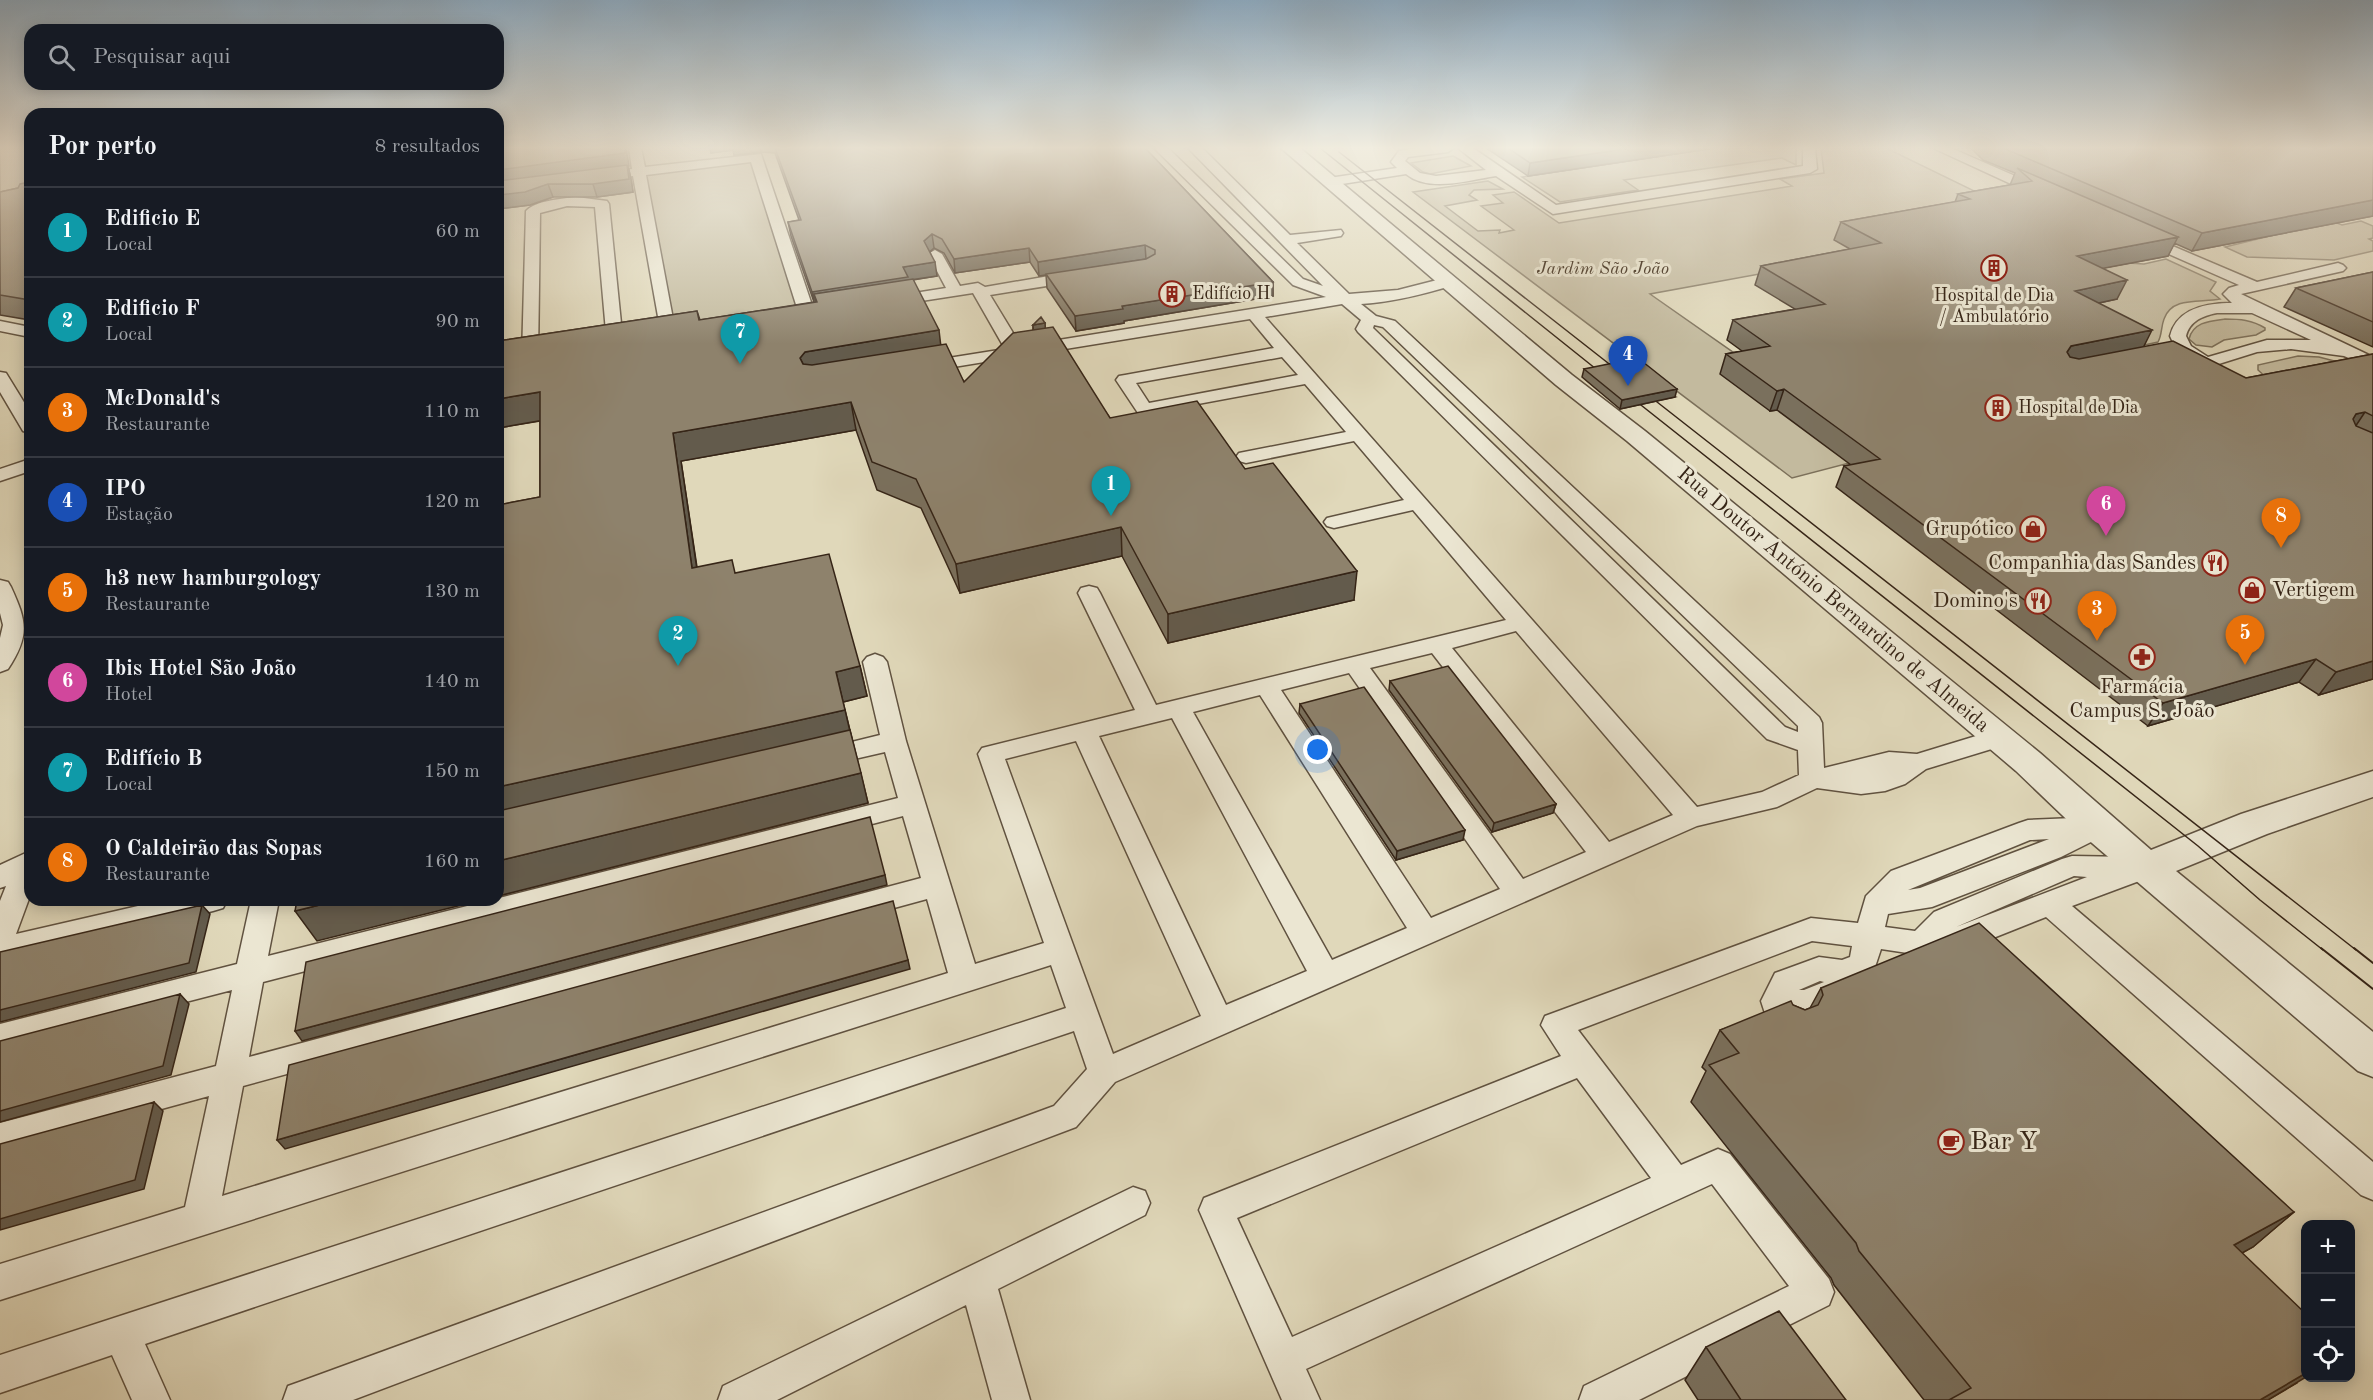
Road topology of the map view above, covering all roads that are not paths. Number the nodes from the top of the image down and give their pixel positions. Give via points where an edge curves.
1 (533, 213) edge
2 (603, 213) edge
3 (648, 213) edge
4 (774, 213) edge
5 (1227, 213) edge
6 (1260, 213) edge
7 (1367, 213) edge
8 (2127, 230) edge
9 (1336, 233) dead end
10 (1248, 234) junction
11 (1282, 235) junction
12 (935, 254) edge
13 (2338, 268) dead end
14 (1091, 274) edge
15 (1449, 282) junction
16 (2256, 286) junction
17 (955, 291) junction
18 (980, 292) junction
19 (1345, 299) junction
20 (875, 303) edge
21 (2255, 308) junction
22 (807, 314) edge
23 (1254, 314) junction
24 (1370, 319) junction
25 (0, 326) edge
26 (24, 331) edge
27 (615, 343) junction
28 (594, 346) edge
29 (2184, 349) junction
30 (1014, 351) junction
31 (1286, 351) junction
32 (2350, 352) junction
33 (552, 353) edge
34 (2161, 354) edge
35 (530, 357) junction
36 (509, 360) edge
37 (2373, 363) edge
38 (910, 369) edge
39 (0, 377) edge
40 (1310, 378) junction
41 (24, 417) edge
42 (1358, 435) junction
43 (1246, 457) dead end
44 (24, 467) edge
45 (0, 475) edge
46 (1418, 503) junction
47 (1594, 518) junction
48 (1334, 522) dead end
49 (1563, 524) junction
50 (0, 586) edge
51 (1089, 593) dead end
52 (1522, 622) junction
53 (1437, 644) junction
54 (875, 662) dead end
55 (0, 664) edge
56 (1355, 664) junction
57 (1266, 686) junction
58 (1179, 708) junction
59 (1149, 715) junction
60 (1084, 731) junction
61 (1999, 738) junction
62 (894, 741) junction
63 (1810, 745) junction
64 (801, 763) edge
65 (1812, 780) junction
66 (2373, 784) edge
67 (914, 804) junction
68 (1691, 818) junction
69 (2098, 827) junction
70 (1604, 855) junction
71 (24, 865) edge
72 (2148, 867) junction
73 (24, 875) edge
74 (0, 877) edge
75 (937, 885) junction
76 (1518, 893) junction
77 (2049, 903) junction
78 (187, 906) edge
79 (264, 906) edge
80 (1425, 933) junction
81 (1868, 934) junction
82 (0, 937) edge
83 (1921, 943) junction
84 (0, 950) edge
85 (1060, 950) junction
86 (250, 973) junction
87 (1325, 976) junction
88 (965, 979) junction
89 (1084, 1015) junction
90 (1219, 1022) junction
91 (1785, 1032) edge
92 (0, 1037) edge
93 (2373, 1058) edge
94 (1585, 1061) junction
95 (1104, 1072) junction
96 (229, 1076) junction
97 (0, 1138) edge
98 (1675, 1184) junction
99 (2373, 1184) edge
100 (1133, 1203) dead end
101 (200, 1219) junction
102 (977, 1280) junction
103 (0, 1282) edge
104 (121, 1333) junction
105 (1283, 1360) junction
106 (0, 1374) edge
107 (151, 1400) edge
108 (302, 1400) edge
109 (736, 1400) edge
110 (1011, 1400) edge
111 (1301, 1400) edge
112 (1598, 1400) edge

1 - 35 lane
2 - 27 lane
3 - 27 lane via 674,334
4 - 22 lane
5 - 10 lane
6 - 11 lane
7 - 15 street, Rua Doutor António Bernardino de Almeida
8 - 16 lane
9 - 11 lane
10 - 11 lane
10 - 19 lane via 1298,282
11 - 19 lane
12 - 17 lane
13 - 16 lane
14 - 18 lane
15 - 19 lane via 1406,295 1368,301
15 - 61 street, Rua Doutor António Bernardino de Almeida
16 - 21 lane via 2231,294
17 - 18 lane via 978,288
17 - 20 lane
18 - 30 lane
19 - 23 lane
19 - 24 lane
21 - 29 lane via 2222,308 2198,314 2182,324 2178,336
21 - 32 lane
23 - 30 lane
23 - 31 lane
24 - 47 lane via 1389,324
24 - 49 lane via 1364,328
25 - 26 lane
27 - 28 lane
29 - 32 lane via 2206,363 2275,344
29 - 34 lane
30 - 38 lane
31 - 40 lane
31 - 40 lane via 1125,380 1144,409
32 - 37 lane
33 - 35 lane
35 - 36 lane
39 - 41 lane
40 - 42 lane
42 - 43 lane
42 - 46 lane
44 - 45 lane
46 - 48 lane
46 - 52 lane
47 - 49 lane
47 - 63 lane via 1810,723
49 - 63 lane via 1776,733
50 - 55 lane via 14,618 15,632
51 - 59 lane
52 - 53 lane
52 - 68 lane
53 - 56 lane
53 - 70 lane
54 - 62 lane
56 - 57 lane
56 - 76 lane
57 - 58 lane
57 - 80 lane
58 - 59 lane
58 - 87 lane
59 - 60 lane
60 - 85 lane via 991,754
60 - 90 lane
61 - 65 lane via 1917,763 1905,776 1863,786
61 - 69 street, Rua Doutor António Bernardino de Almeida
62 - 64 lane
62 - 67 lane
63 - 65 lane
65 - 68 lane via 1768,800
66 - 72 street via 2244,827
67 - 75 lane
67 - 86 lane
68 - 70 lane
69 - 72 street, Rua Doutor António Bernardino de Almeida
69 - 81 lane via 2051,850 1922,899 1876,904
70 - 76 lane
71 - 74 lane
72 - 77 lane
72 - 83 lane via 2072,866 1944,920
72 - 93 street, Rua Doutor António Bernardino de Almeida
73 - 82 lane
75 - 88 lane
75 - 96 lane
76 - 80 lane
77 - 83 lane via 1963,938
77 - 99 lane
78 - 84 lane
79 - 86 lane
80 - 87 lane
81 - 83 lane
81 - 91 lane via 1863,964 1844,973 1839,989 1805,1003 1776,1001
81 - 94 lane via 1810,929 1556,1025
85 - 88 lane
85 - 89 lane
86 - 92 lane
86 - 96 lane
87 - 90 lane
88 - 101 lane
89 - 95 lane
89 - 104 lane
90 - 95 lane
94 - 98 lane
94 - 105 lane via 1216,1210
95 - 108 lane via 1065,1117
96 - 97 lane
96 - 101 lane
98 - 105 lane
98 - 112 lane via 1718,1165 1816,1292
100 - 102 lane
101 - 103 lane
102 - 109 lane
102 - 110 lane
104 - 106 lane
104 - 107 lane
105 - 111 lane

